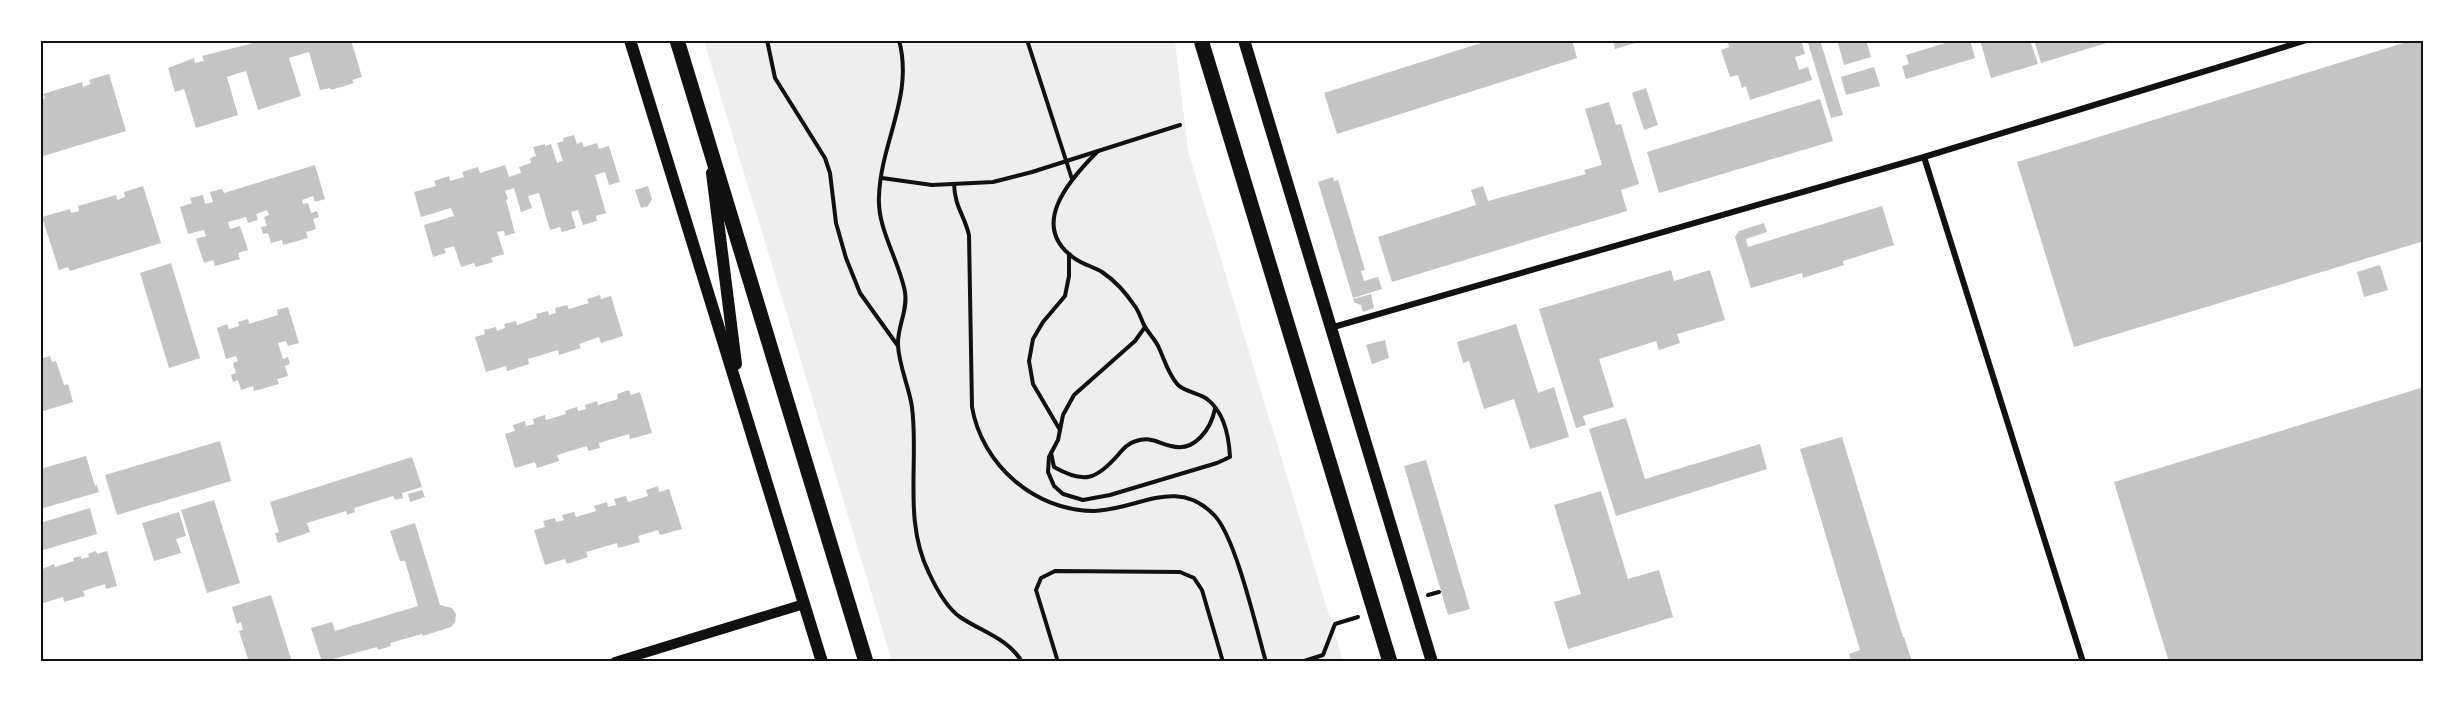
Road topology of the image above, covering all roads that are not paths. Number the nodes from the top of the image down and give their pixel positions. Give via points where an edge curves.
1 (630, 40) edge
2 (677, 40) edge
3 (1201, 40) edge
4 (1244, 40) edge
5 (2307, 40) edge
6 (709, 147) junction
7 (1924, 157) junction
8 (1330, 327) junction
9 (740, 396) junction
10 (804, 604) junction
11 (1429, 661) edge
12 (615, 662) edge
13 (822, 662) edge
14 (867, 662) edge
15 (1390, 662) edge
16 (2083, 662) edge

1 - 9 main road
2 - 6 main road
3 - 15 main road
4 - 8 main road
5 - 7 street
6 - 9 main road
6 - 14 main road
7 - 8 street
7 - 16 street
8 - 11 main road
9 - 10 main road
10 - 12 street
10 - 13 main road

